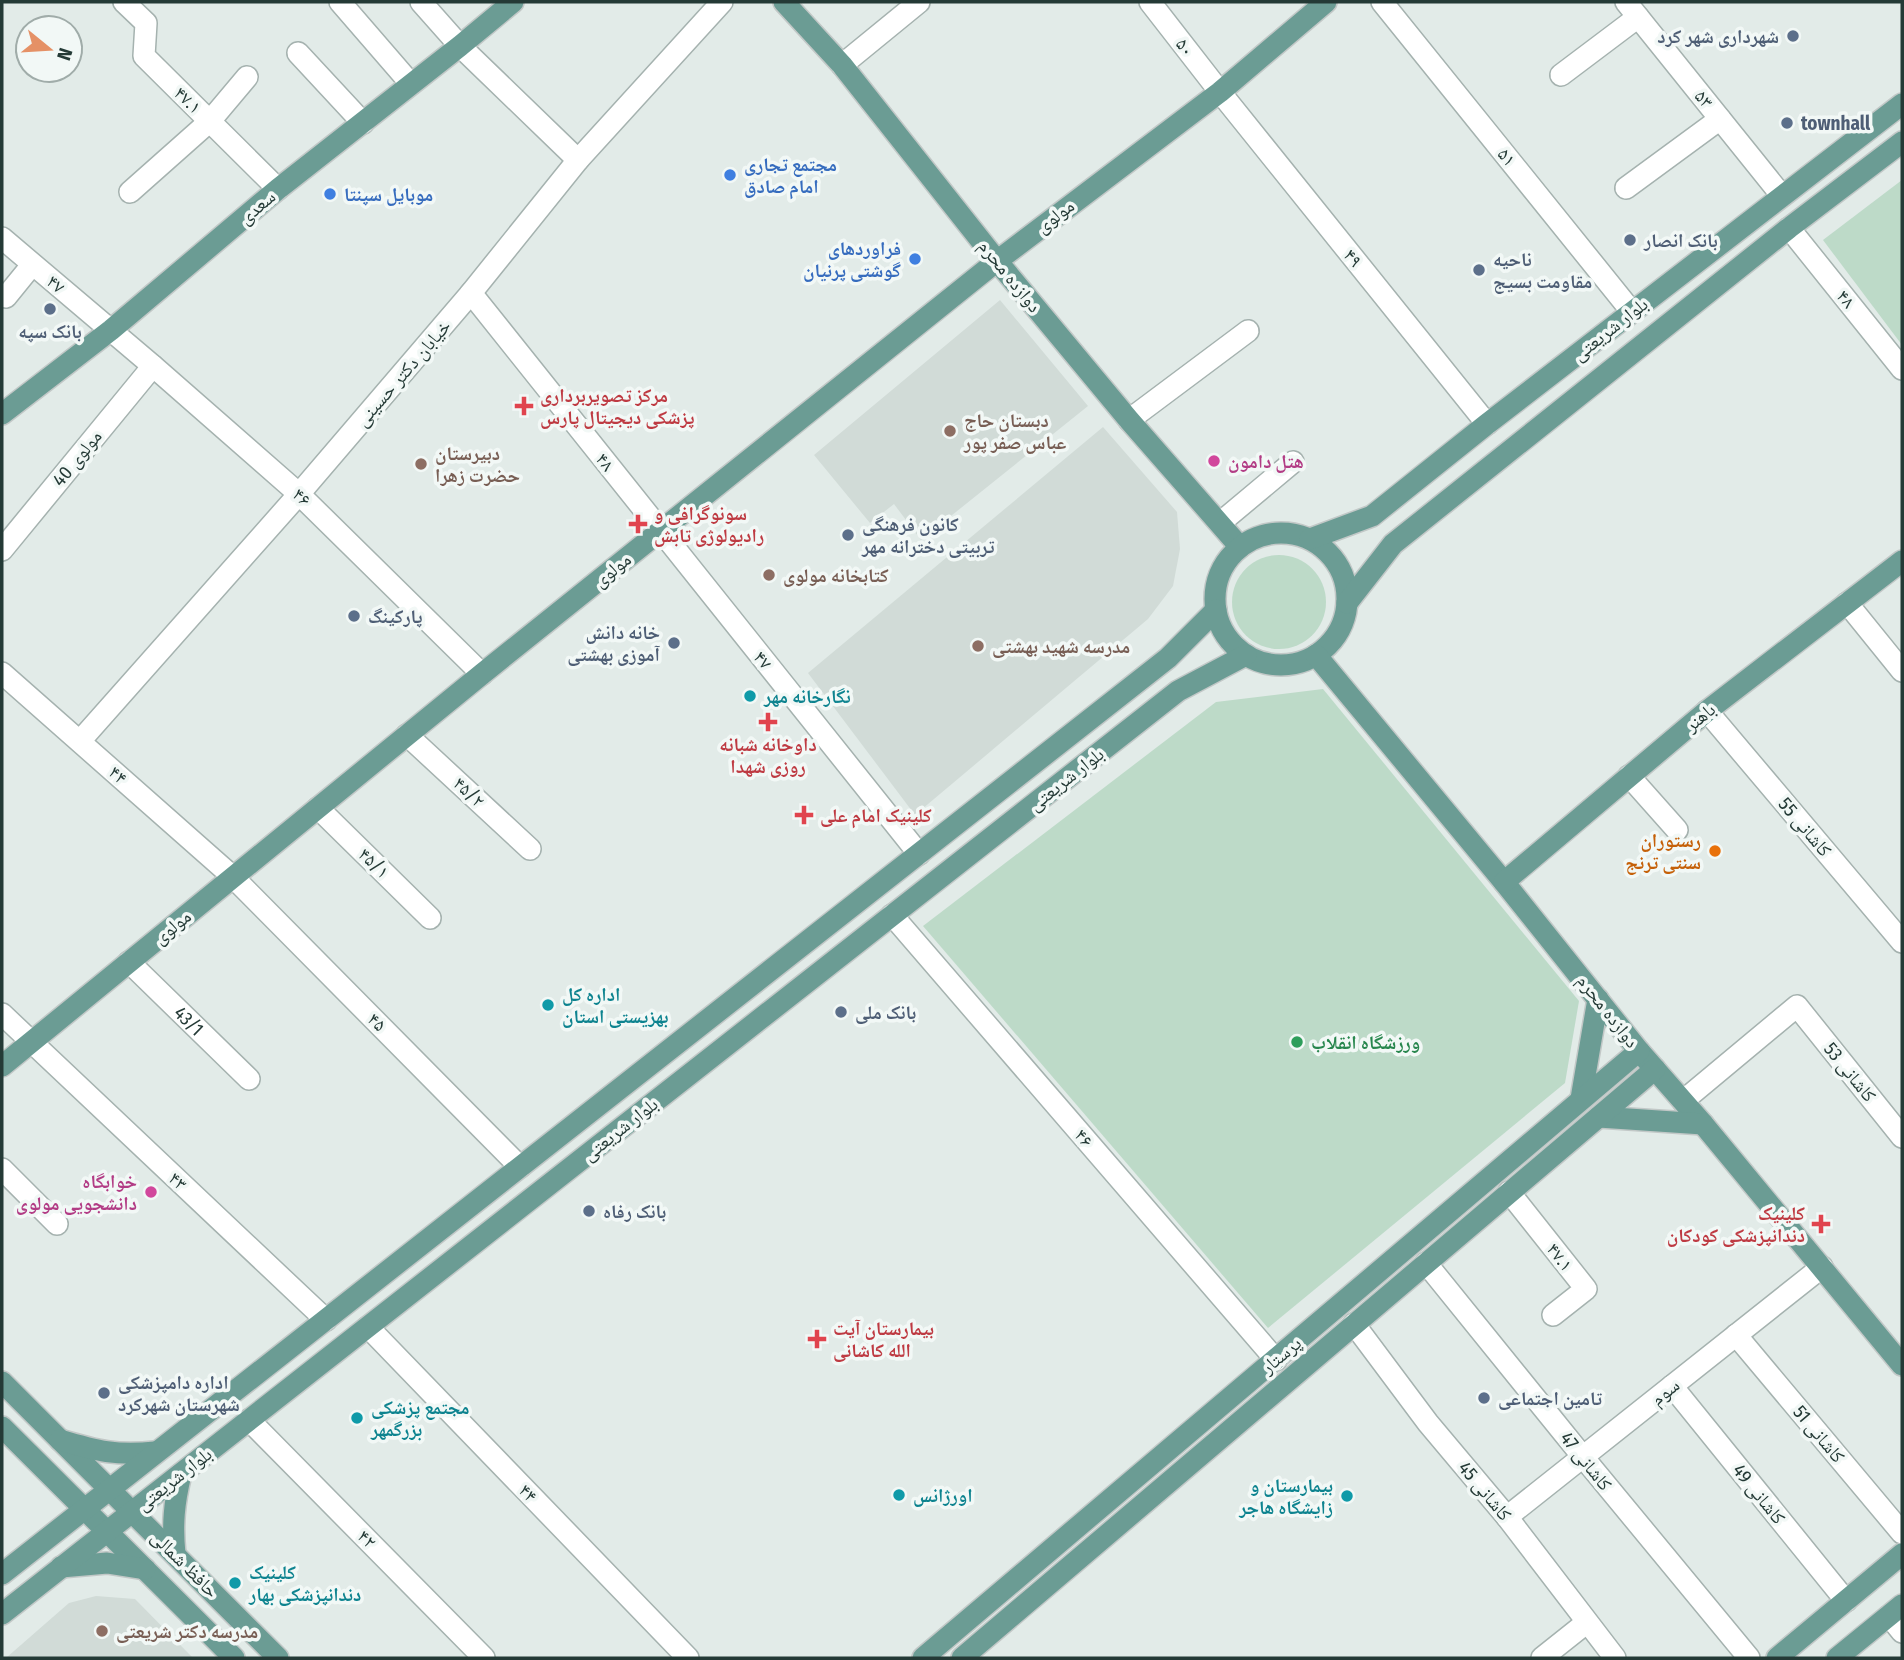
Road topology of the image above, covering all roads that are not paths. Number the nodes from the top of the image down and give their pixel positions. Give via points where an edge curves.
1 (124, 2) edge
2 (340, 2) edge
3 (421, 2) edge
4 (513, 2) edge
5 (722, 2) edge
6 (784, 2) edge
7 (919, 2) edge
8 (1150, 2) edge
9 (1326, 2) edge
10 (1382, 2) edge
11 (1632, 9) edge
12 (460, 46) junction
13 (298, 53) dead end
14 (842, 65) junction
15 (1561, 75) dead end
16 (247, 77) dead end
17 (411, 84) junction
18 (1220, 92) junction
19 (1902, 104) edge
20 (1720, 119) junction
21 (210, 121) junction
22 (363, 123) junction
23 (1902, 142) edge
24 (578, 160) junction
25 (1626, 188) dead end
26 (278, 189) junction
27 (130, 192) dead end
28 (1782, 196) junction
29 (1789, 228) junction
30 (2, 238) edge
31 (996, 261) junction
32 (33, 265) junction
33 (471, 293) junction
34 (6, 298) dead end
35 (1632, 312) junction
36 (111, 330) junction
37 (1248, 331) dead end
38 (153, 366) junction
39 (1902, 369) edge
40 (2, 414) edge
41 (1129, 420) junction
42 (1487, 424) junction
43 (1293, 462) dead end
44 (299, 494) junction
45 (1220, 523) junction
46 (660, 531) junction
47 (1310, 539) junction
48 (1240, 547) junction
49 (2, 550) edge
50 (1902, 561) edge
51 (1348, 603) junction
52 (1847, 603) junction
53 (1216, 610) junction
54 (1246, 655) junction
55 (1316, 655) junction
56 (1902, 671) edge
57 (2, 673) edge
58 (482, 674) junction
59 (1707, 711) junction
60 (407, 735) junction
61 (80, 741) junction
62 (1629, 776) junction
63 (318, 808) junction
64 (1677, 830) dead end
65 (530, 849) dead end
66 (919, 854) junction
67 (233, 877) junction
68 (1504, 882) junction
69 (892, 915) junction
70 (430, 918) dead end
71 (1902, 942) edge
72 (129, 962) junction
73 (1598, 999) junction
74 (2, 1014) edge
75 (31, 1042) junction
76 (1639, 1051) junction
77 (2, 1066) edge
78 (1654, 1069) junction
79 (249, 1079) dead end
80 (1581, 1099) junction
81 (1683, 1101) junction
82 (1599, 1117) junction
83 (1703, 1124) junction
84 (1902, 1137) edge
85 (520, 1167) junction
86 (2, 1169) edge
87 (1509, 1192) junction
88 (57, 1224) dead end
89 (1426, 1263) junction
90 (1822, 1267) junction
91 (1553, 1315) dead end
92 (326, 1320) junction
93 (1354, 1324) junction
94 (368, 1327) junction
95 (1736, 1335) junction
96 (1276, 1360) junction
97 (1902, 1366) edge
98 (2, 1382) edge
99 (1672, 1386) junction
100 (250, 1420) junction
101 (2, 1427) edge
102 (58, 1440) junction
103 (157, 1452) junction
104 (1583, 1457) junction
105 (181, 1474) junction
106 (109, 1490) junction
107 (84, 1509) junction
108 (132, 1512) junction
109 (1507, 1517) junction
110 (107, 1532) junction
111 (1902, 1533) edge
112 (1902, 1554) edge
113 (175, 1555) junction
114 (61, 1567) junction
115 (145, 1569) junction
116 (2, 1574) edge
117 (1846, 1601) junction
118 (2, 1614) edge
119 (1898, 1617) edge
120 (1586, 1623) junction
121 (234, 1658) edge
122 (278, 1658) edge
123 (484, 1658) edge
124 (688, 1658) edge
125 (923, 1658) edge
126 (962, 1658) edge
127 (1542, 1658) edge
128 (1615, 1658) edge
129 (1749, 1658) edge
130 (1777, 1658) edge
131 (1837, 1658) edge

1 - 21 street, ۴۷.۱ via 146,23 144,56
2 - 17 street
3 - 12 street
4 - 12 main road, سعدی
5 - 24 street, خیابان دکتر حسینی
6 - 14 main road, دوازده محرم
7 - 14 street
8 - 18 street, ۵۰
9 - 18 main road, مولوی
10 - 35 street, ۵۱
11 - 15 street
11 - 20 street, ۵۳
12 - 17 main road, سعدی
12 - 24 street
13 - 22 street
14 - 31 main road, دوازده محرم
16 - 21 street
17 - 22 main road, سعدی
18 - 31 main road, مولوی
18 - 42 street, ۴۹
19 - 28 main road, بلوار شریعتی
20 - 25 street
20 - 28 street, ۵۳
21 - 26 street, ۴۷.۱
21 - 27 street
22 - 26 main road, سعدی
23 - 29 main road, بلوار شریعتی
24 - 33 street, خیابان دکتر حسینی
26 - 36 main road, سعدی
28 - 29 main road
28 - 35 main road, بلوار شریعتی
29 - 39 street, ۴۸
29 - 51 main road, بلوار شریعتی via 1393,544
30 - 32 street, ۴۷
31 - 41 main road, دوازده محرم
31 - 46 main road, مولوی
32 - 34 street
32 - 36 street, ۴۷
33 - 44 street, خیابان دکتر حسینی
33 - 46 street, ۴۸
35 - 42 main road, بلوار شریعتی
36 - 38 street, ۴۶
36 - 40 main road, سعدی
37 - 41 street
38 - 44 street, ۴۶
38 - 49 street, مولوی 40
41 - 45 main road, دوازده محرم
42 - 47 main road, بلوار شریعتی via 1372,516
43 - 45 street
44 - 58 street, ۴۶
44 - 61 street, خیابان دکتر حسینی
45 - 48 main road, دوازده محرم
46 - 58 main road, مولوی
46 - 66 street, ۴۷
47 - 48 main road via 1274,532
47 - 51 main road via 1339,565
48 - 53 main road via 1219,575
50 - 52 main road, باهنر
51 - 55 main road via 1335,637
52 - 56 street
52 - 59 main road, باهنر
53 - 54 main road via 1231,643
53 - 66 main road, بلوار شریعتی via 1168,658
54 - 55 main road via 1276,665
54 - 69 main road, بلوار شریعتی via 1178,691
55 - 68 main road, دوازده محرم
57 - 61 street, ۴۴
58 - 60 main road, مولوی
59 - 62 main road, باهنر
59 - 71 street, کاشانی 55
60 - 63 main road, مولوی
60 - 65 street, ۴۵/۲
61 - 67 street, ۴۴
62 - 64 street
62 - 68 main road, باهنر
63 - 67 main road, مولوی
63 - 70 street, ۴۵/۱
66 - 85 main road, بلوار شریعتی
67 - 72 main road, مولوی
67 - 85 street, ۴۵
68 - 73 main road, دوازده محرم
69 - 94 main road, بلوار شریعتی
69 - 96 street, ۴۶
72 - 75 main road, مولوی
72 - 79 street, 43/1
73 - 76 main road, دوازده محرم
73 - 80 main road
74 - 75 street
75 - 77 main road, مولوی
75 - 92 street, ۴۳
76 - 78 main road, دوازده محرم
76 - 80 main road, پرستار
78 - 81 main road, دوازده محرم
78 - 82 main road, پرستار
80 - 96 main road, پرستار
81 - 83 main road, دوازده محرم
81 - 84 street, کاشانی 53 via 1797,1006
82 - 83 main road
82 - 87 main road, پرستار
83 - 90 main road, دوازده محرم
85 - 92 main road, بلوار شریعتی
86 - 88 street
87 - 89 main road, پرستار
87 - 91 street, ۴۷.۱ via 1586,1289
89 - 93 main road, پرستار
89 - 104 street, کاشانی 47
90 - 95 street, سوم
90 - 97 main road, دوازده محرم
92 - 103 main road, بلوار شریعتی
93 - 109 street, کاشانی 45 via 1428,1423
93 - 126 main road, پرستار
94 - 100 main road, بلوار شریعتی
94 - 124 street, ۴۴
95 - 99 street, سوم
95 - 111 street, کاشانی 51
96 - 125 main road, پرستار
98 - 102 main road, حافظ شمالی
99 - 104 street, سوم
99 - 117 street, کاشانی 49
100 - 105 main road, بلوار شریعتی
100 - 123 street, ۴۲
101 - 107 main road, حافظ شمالی
102 - 103 main road via 110,1453
102 - 106 main road, حافظ شمالی
103 - 106 main road, بلوار شریعتی
104 - 109 street, سوم
104 - 129 street, کاشانی 47
105 - 108 main road, بلوار شریعتی
105 - 113 main road via 174,1506
106 - 107 main road, بلوار شریعتی
106 - 108 main road, حافظ شمالی
107 - 110 main road, حافظ شمالی
107 - 116 main road, بلوار شریعتی
108 - 110 main road, بلوار شریعتی
108 - 113 main road, حافظ شمالی
109 - 120 street, کاشانی 45
110 - 114 main road, بلوار شریعتی
110 - 115 main road, حافظ شمالی
112 - 117 main road
113 - 122 main road, حافظ شمالی
114 - 115 main road via 107,1563
114 - 118 main road, بلوار شریعتی
115 - 121 main road, حافظ شمالی
117 - 130 main road
119 - 131 main road
120 - 127 street
120 - 128 street, کاشانی 45

